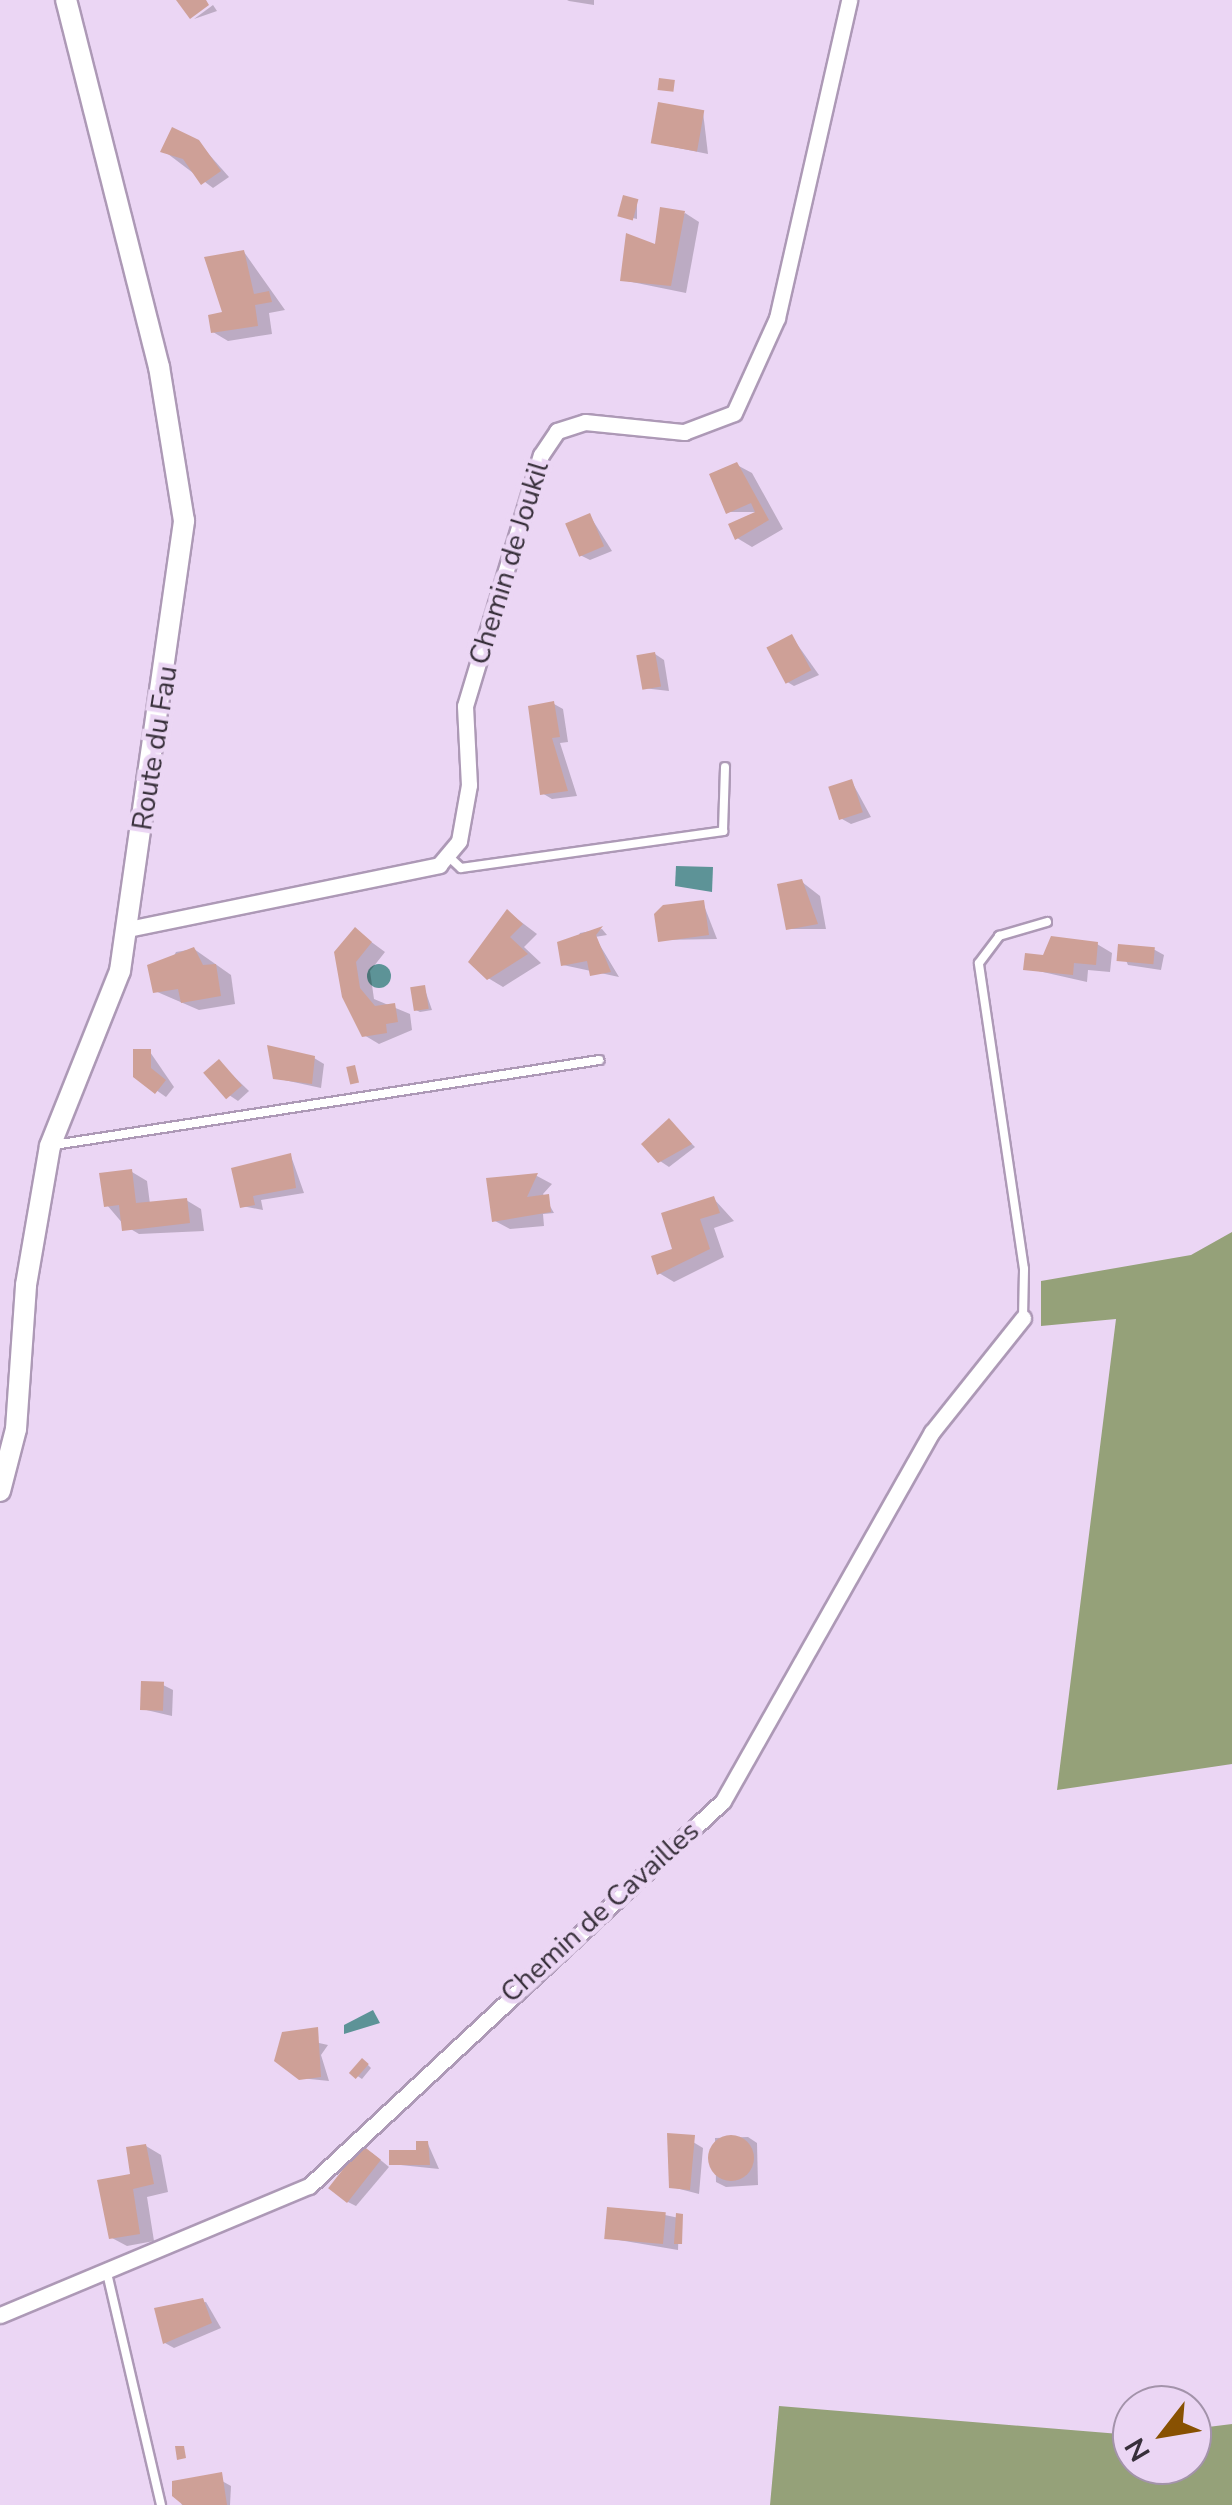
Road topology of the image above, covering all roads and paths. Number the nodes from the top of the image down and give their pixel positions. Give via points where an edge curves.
1 (66, 0) edge
2 (849, 0) edge
3 (725, 767) dead end
4 (447, 855) junction
5 (1047, 922) dead end
6 (128, 929) junction
7 (599, 1060) dead end
8 (50, 1146) junction
9 (1022, 1318) joint
10 (0, 1491) edge
11 (106, 2273) junction
12 (0, 2315) edge
13 (161, 2505) edge

1 - 6 street, Route du Fau via 159,367 184,520
2 - 4 street, Chemin de Joukil via 777,318 734,413 684,432 585,422 558,431 540,455 465,706 469,785 459,842
3 - 4 lane via 723,831 461,868
4 - 6 street via 439,865
5 - 9 lane via 999,936 979,963 1024,1269
6 - 8 street, Route du Fau
7 - 8 lane
8 - 10 street, Route du Fau via 26,1286 16,1429
9 - 11 street, Chemin de Cavailles via 932,1432 723,1800 309,2186
11 - 12 street, Chemin de Cavailles
11 - 13 lane

